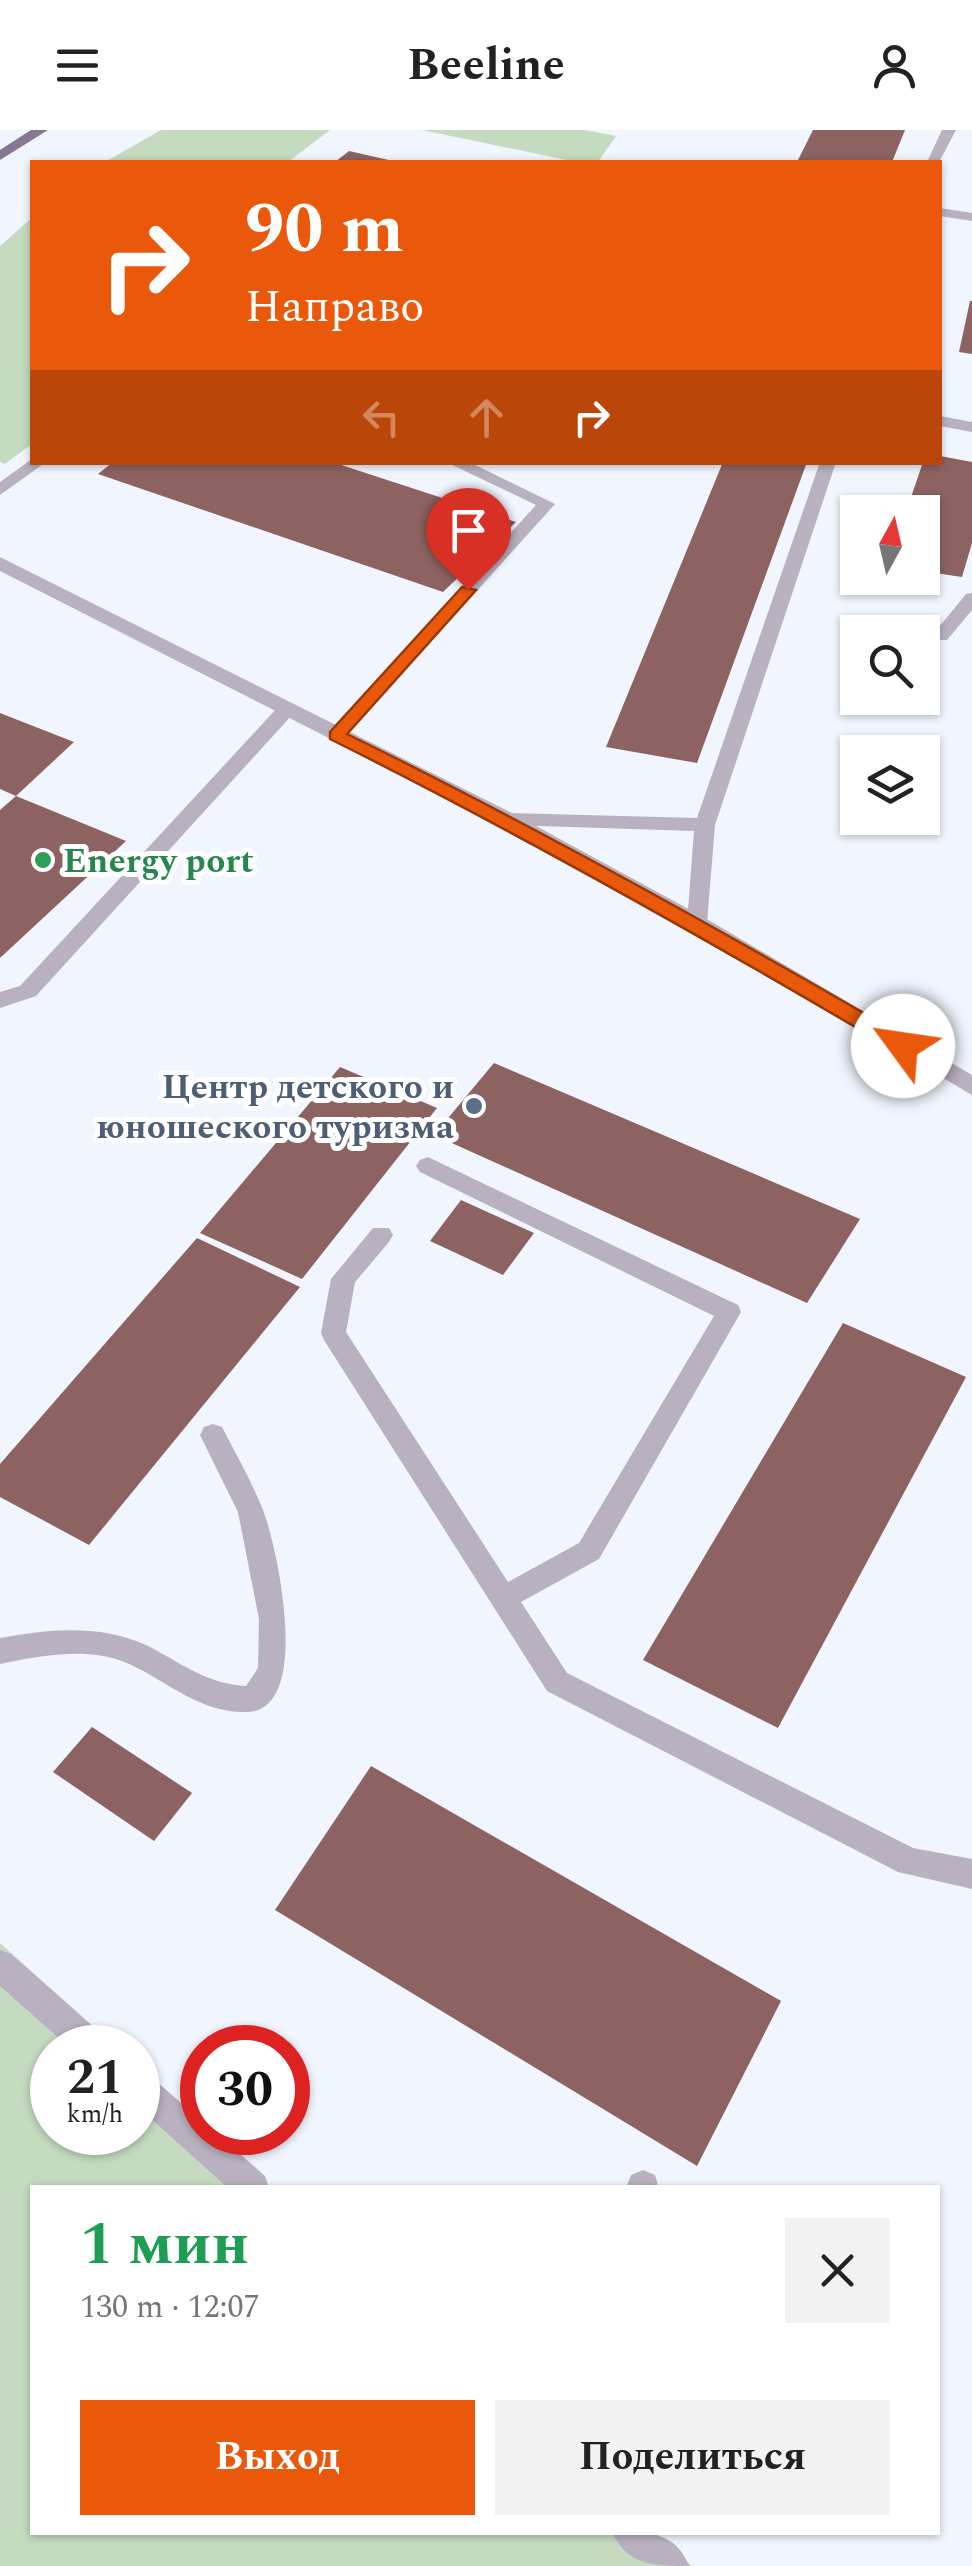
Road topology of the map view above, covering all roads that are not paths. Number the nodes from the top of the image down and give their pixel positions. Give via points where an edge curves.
1 (42, 130) edge
2 (949, 130) edge
3 (0, 156) edge
4 (934, 160) edge
5 (942, 212) edge
6 (972, 217) edge
7 (942, 421) edge
8 (972, 428) edge
9 (34, 465) edge
10 (461, 465) edge
11 (827, 465) edge
12 (0, 490) edge
13 (0, 563) edge
14 (972, 598) edge
15 (940, 636) dead end
16 (286, 710) junction
17 (336, 736) junction
18 (506, 820) junction
19 (704, 824) junction
20 (698, 924) junction
21 (0, 1000) edge
22 (972, 1086) edge
23 (428, 1166) dead end
24 (381, 1235) dead end
25 (213, 1436) dead end
26 (503, 1598) junction
27 (0, 1652) edge
28 (972, 1874) edge
29 (0, 1965) edge
30 (68, 2025) edge
31 (160, 2106) edge
32 (250, 2185) edge
33 (634, 2535) edge
34 (671, 2566) edge

1 - 3 main road
2 - 4 lane
5 - 6 lane
7 - 8 lane
9 - 12 lane
10 - 17 lane via 546,504
11 - 19 lane
13 - 16 street
14 - 15 lane
16 - 17 street
16 - 21 lane via 28,991
17 - 18 street
18 - 19 lane
18 - 20 street
19 - 20 lane
20 - 22 street
23 - 26 lane via 729,1312 589,1550
24 - 26 lane via 343,1279 332,1332
25 - 27 lane via 251,1512 273,1620 272,1671 253,1699 221,1700 128,1650 46,1641
26 - 28 lane via 557,1682 909,1862
29 - 30 lane
31 - 32 lane
33 - 34 lane

